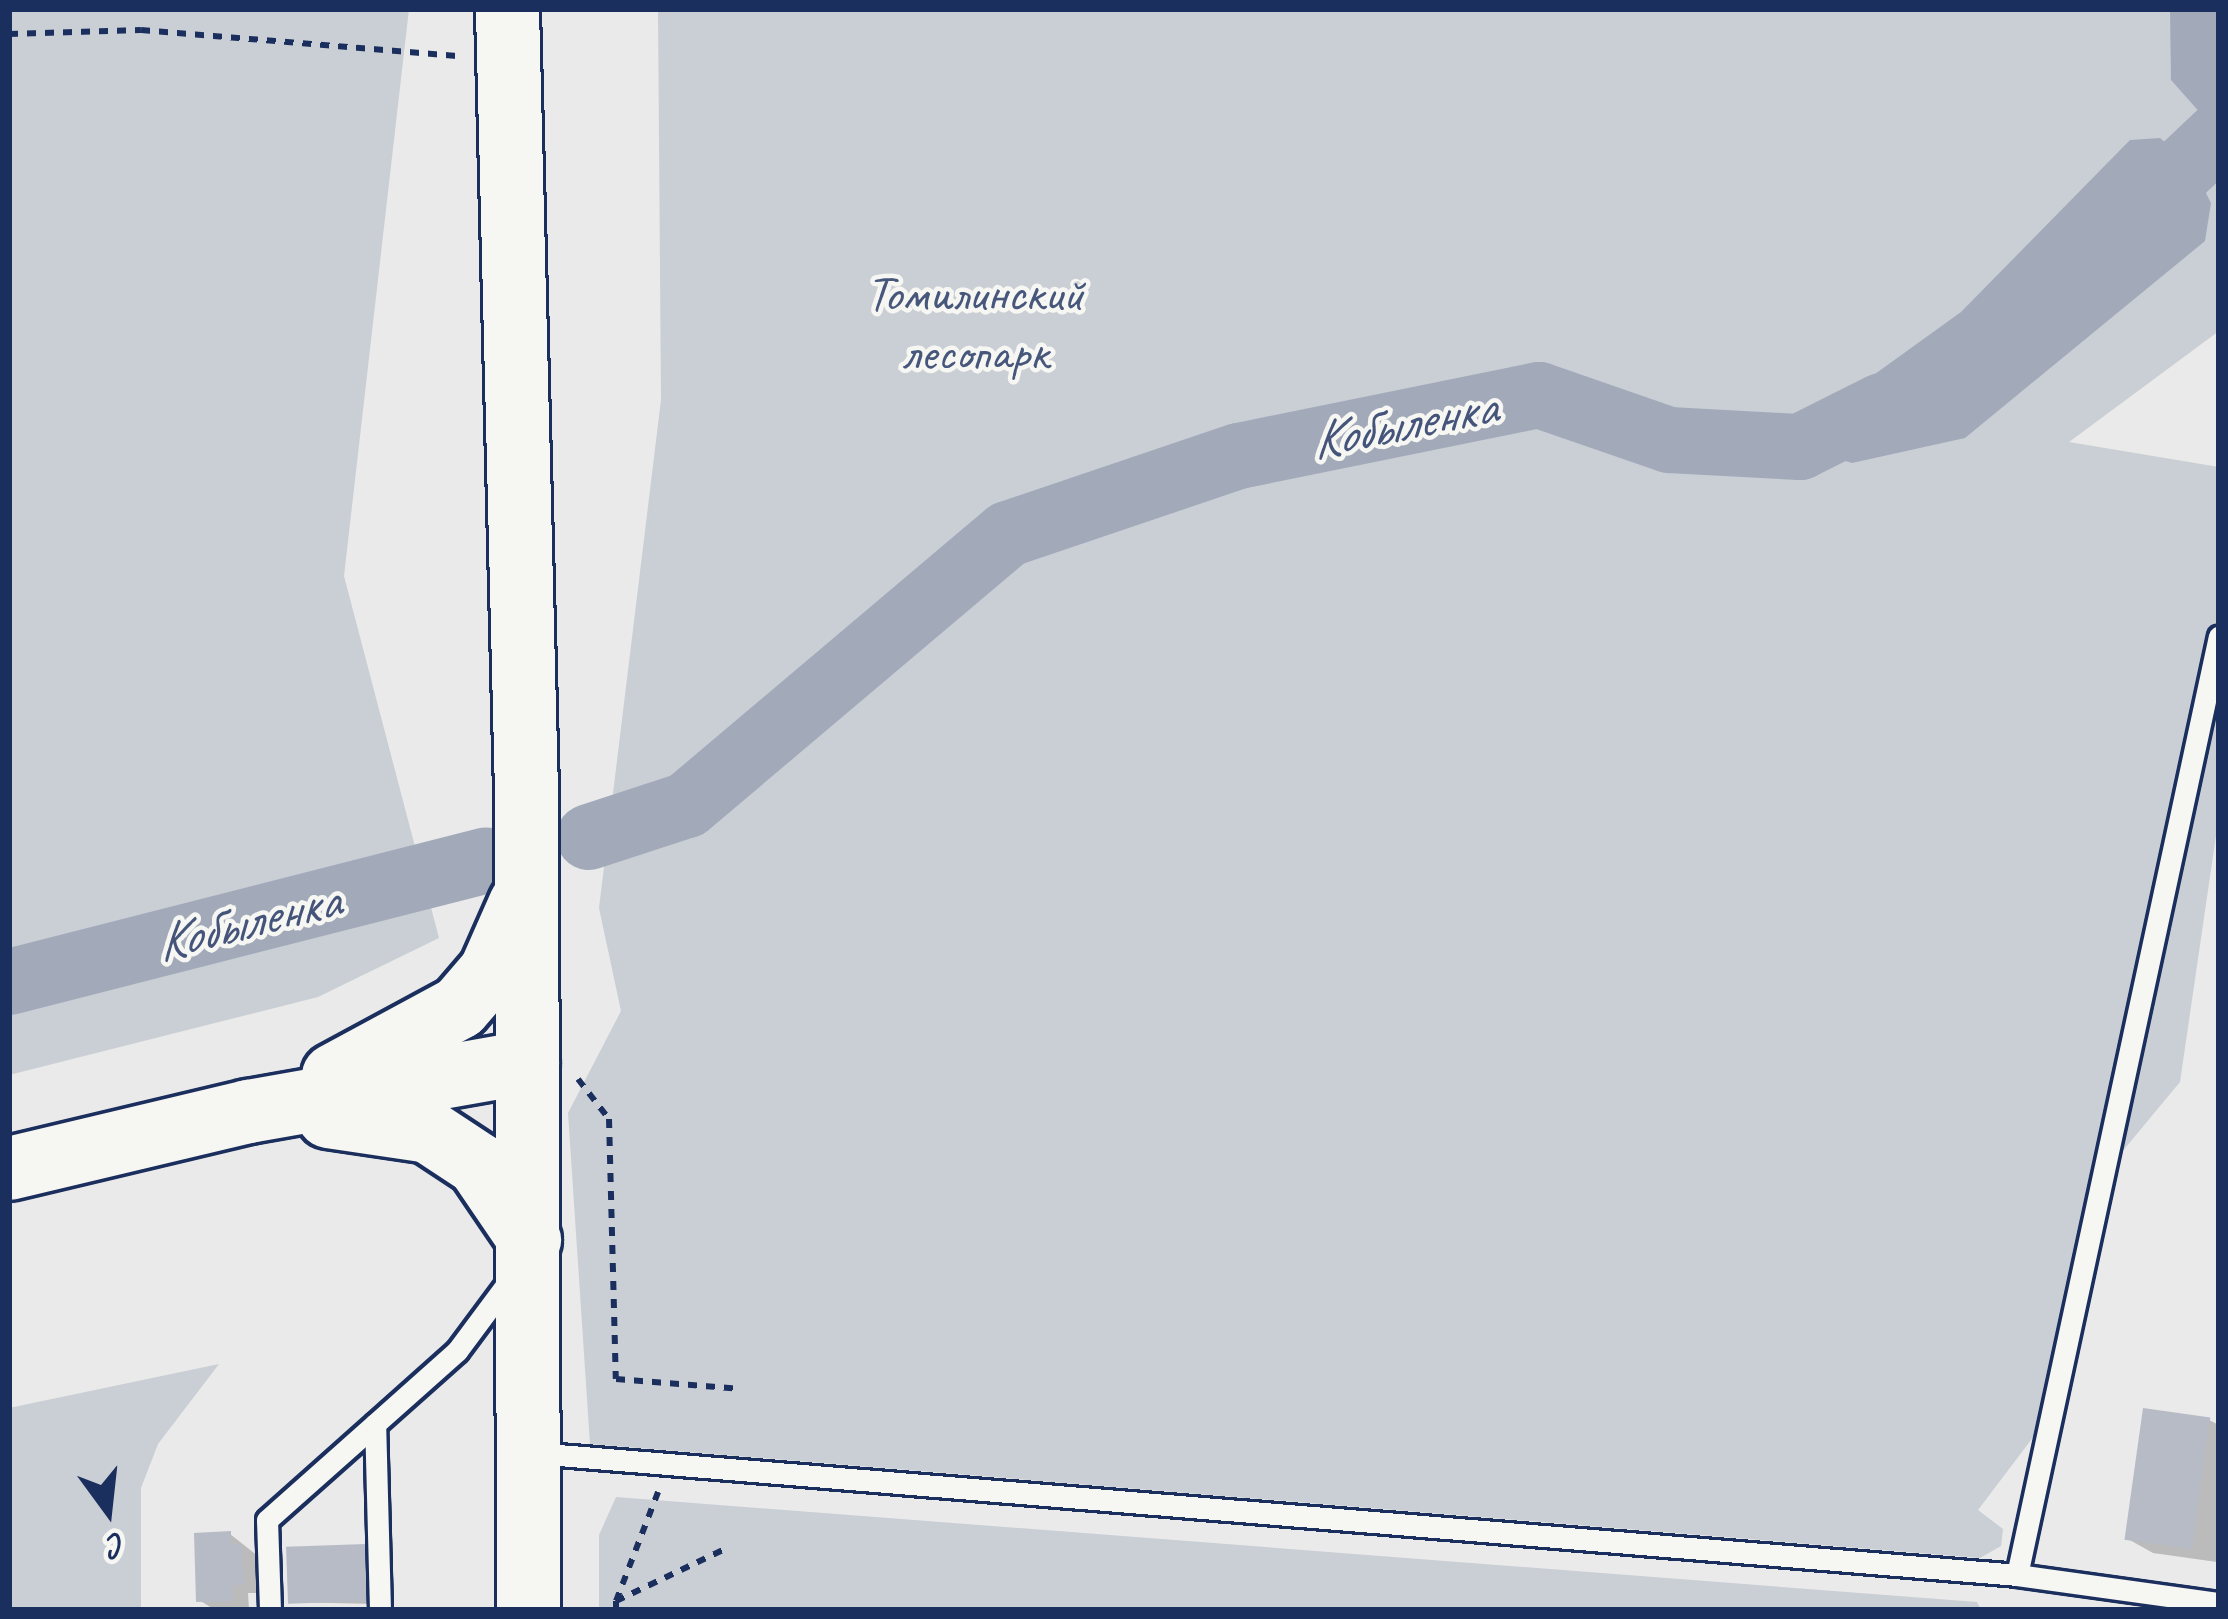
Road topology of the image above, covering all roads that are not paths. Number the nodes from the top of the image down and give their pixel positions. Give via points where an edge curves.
1 (508, 34) edge
2 (2219, 636) edge
3 (526, 879) junction
4 (553, 1072) junction
5 (248, 1111) junction
6 (9, 1168) edge
7 (529, 1242) junction
8 (374, 1424) junction
9 (527, 1453) junction
10 (2017, 1575) junction
11 (2219, 1603) edge
12 (270, 1610) edge
13 (380, 1610) edge
14 (529, 1610) edge

1 - 3 street
2 - 10 lane
3 - 4 street
3 - 5 street via 510,936 459,1007 392,1049
4 - 5 street
4 - 7 street
5 - 6 street
5 - 7 street via 428,1131 478,1164
7 - 8 lane via 494,1310
7 - 9 street
8 - 12 lane via 267,1520
8 - 13 lane
9 - 10 lane
9 - 14 street
10 - 11 lane

